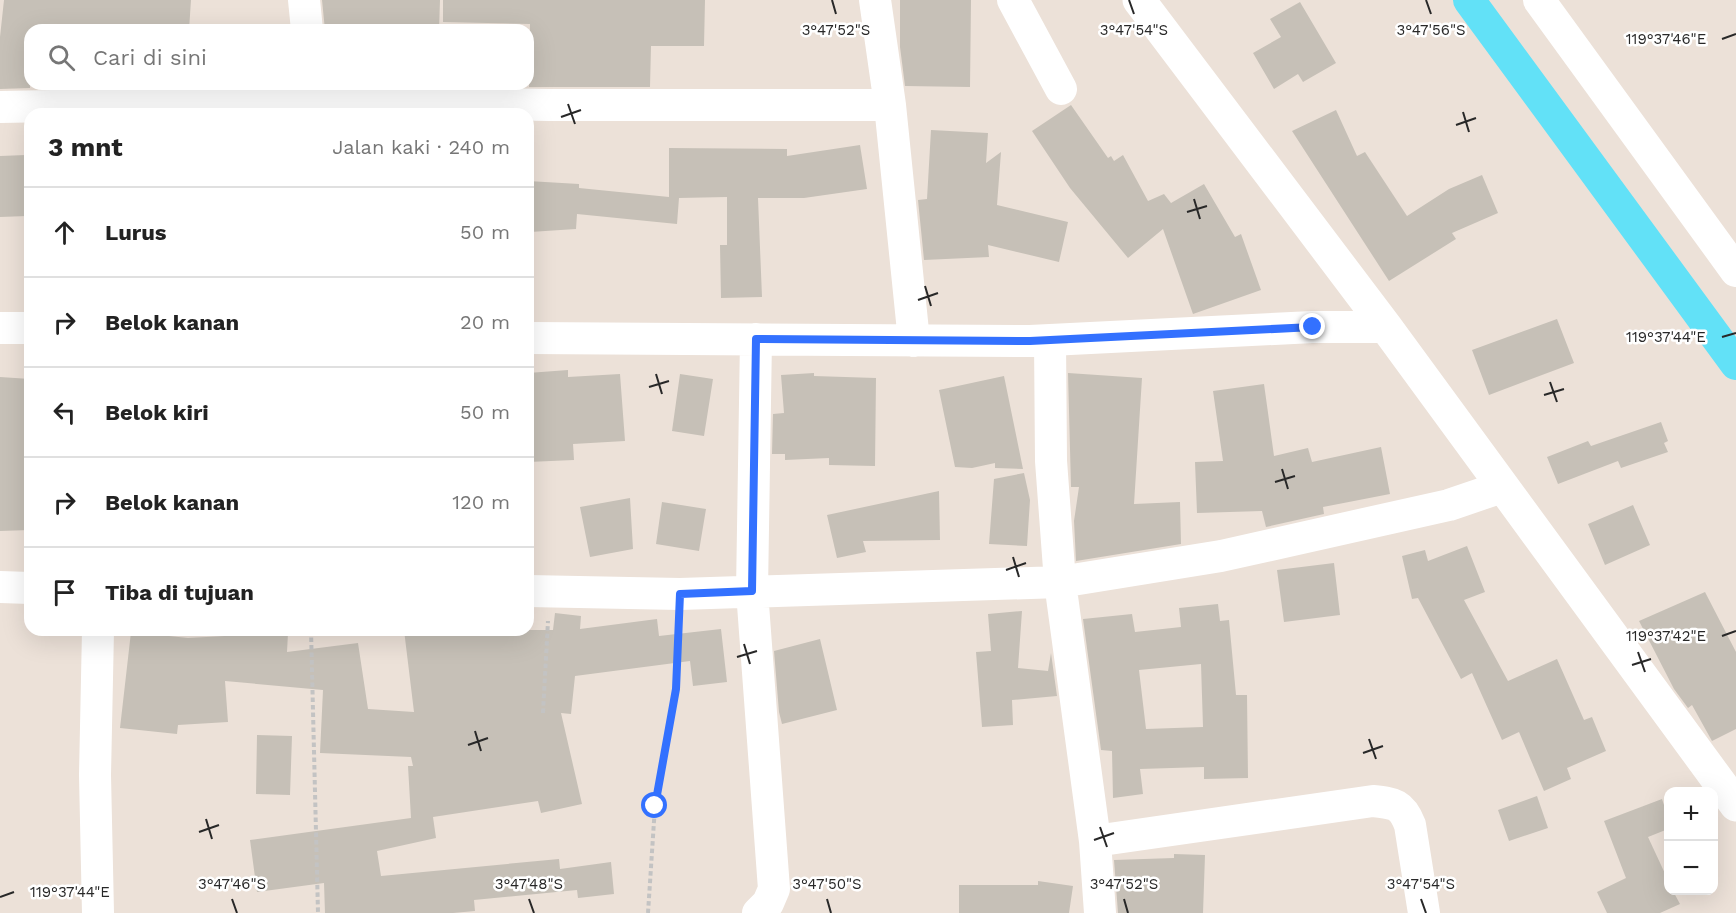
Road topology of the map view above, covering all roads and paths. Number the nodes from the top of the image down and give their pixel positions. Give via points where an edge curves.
1 (304, 0) edge
2 (875, 0) edge
3 (1013, 0) edge
4 (1139, 0) edge
5 (1539, 0) edge
6 (306, 24) edge
7 (1060, 89) dead end
8 (315, 100) edge
9 (890, 105) junction
10 (0, 107) edge
11 (1736, 271) edge
12 (1386, 327) junction
13 (0, 328) edge
14 (24, 328) edge
15 (534, 338) edge
16 (756, 339) junction
17 (1050, 340) junction
18 (914, 341) junction
19 (1502, 487) junction
20 (1060, 582) junction
21 (0, 587) edge
22 (24, 588) edge
23 (539, 590) edge
24 (752, 591) junction
25 (680, 594) junction
26 (98, 636) edge
27 (311, 636) edge
28 (543, 713) dead end
29 (1736, 805) edge
30 (1095, 841) junction
31 (98, 913) edge
32 (318, 913) edge
33 (648, 913) edge
34 (758, 913) edge
35 (1100, 913) edge
36 (1424, 913) edge

1 - 6 street
2 - 9 street
3 - 7 street
4 - 12 street
5 - 11 street
8 - 9 street
8 - 10 street
9 - 18 street
12 - 17 street
12 - 19 street
13 - 14 street
15 - 16 street
16 - 18 street
16 - 24 street
17 - 18 street
17 - 20 street via 1051,461
19 - 20 street via 1449,505 1221,556
19 - 29 street
20 - 24 street
20 - 30 street
21 - 22 street
23 - 25 street
23 - 28 path
24 - 25 street
24 - 34 street via 774,889
25 - 33 path via 676,689 655,806
26 - 31 street
27 - 32 path
30 - 35 street
30 - 36 street via 1373,801 1394,803 1405,813 1410,825

